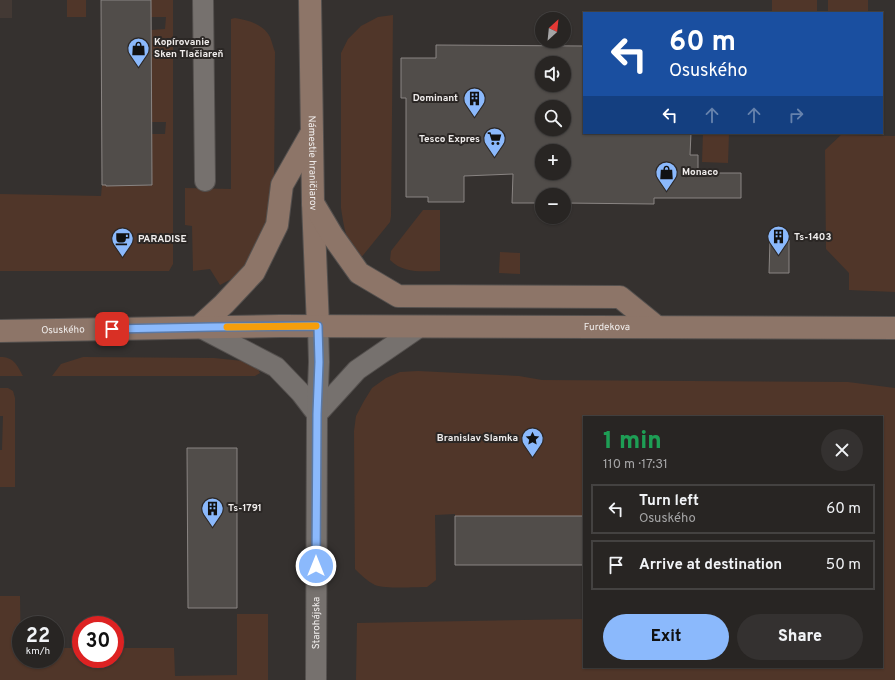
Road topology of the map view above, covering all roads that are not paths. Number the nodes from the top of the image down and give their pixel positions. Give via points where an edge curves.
1 (203, 0) edge
2 (310, 0) edge
3 (312, 132) junction
4 (205, 182) dead end
5 (313, 203) junction
6 (318, 326) junction
7 (421, 326) junction
8 (199, 327) junction
9 (657, 327) junction
10 (895, 328) edge
11 (0, 331) edge
12 (317, 414) junction
13 (316, 680) edge

1 - 4 street
2 - 3 street, Námestie hraničiarov
3 - 5 street, Námestie hraničiarov
3 - 8 street via 282,185 277,225 254,272
5 - 6 street, Námestie hraničiarov
5 - 9 street via 359,273 398,296 620,297
6 - 7 street, Furdekova
6 - 8 street, Osuského
6 - 12 street, Starohájska
7 - 9 street, Furdekova
7 - 12 street via 357,370
8 - 11 street, Osuského
8 - 12 street via 276,367
9 - 10 street, Furdekova
12 - 13 street, Starohájska

